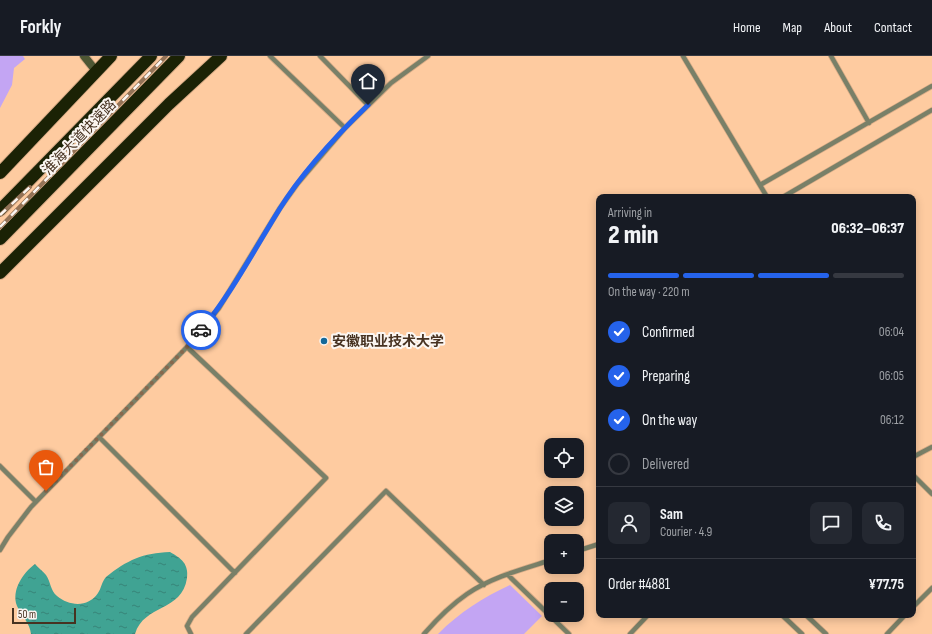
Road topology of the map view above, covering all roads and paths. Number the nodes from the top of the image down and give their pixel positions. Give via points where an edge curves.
1 (84, 56) edge
2 (150, 56) edge
3 (179, 56) edge
4 (211, 56) edge
5 (222, 56) edge
6 (270, 56) edge
7 (320, 56) edge
8 (428, 56) edge
9 (683, 56) edge
10 (831, 56) edge
11 (108, 57) edge
12 (96, 72) junction
13 (932, 86) edge
14 (168, 104) junction
15 (368, 105) junction
16 (932, 110) edge
17 (869, 123) junction
18 (345, 128) junction
19 (0, 173) edge
20 (760, 185) junction
21 (765, 194) edge
22 (788, 194) edge
23 (0, 210) edge
24 (0, 239) edge
25 (0, 273) edge
26 (187, 347) junction
27 (100, 438) junction
28 (932, 447) edge
29 (916, 455) edge
30 (0, 466) edge
31 (916, 479) edge
32 (932, 494) edge
33 (36, 502) junction
34 (596, 545) edge
35 (584, 549) edge
36 (0, 550) edge
37 (544, 562) edge
38 (235, 573) junction
39 (508, 575) junction
40 (484, 585) junction
41 (932, 588) edge
42 (916, 604) edge
43 (645, 618) edge
44 (785, 618) edge
45 (809, 618) edge
46 (903, 618) edge
47 (192, 634) edge
48 (246, 634) edge
49 (424, 634) edge
50 (569, 634) edge
51 (630, 634) edge
52 (802, 634) edge
53 (826, 634) edge
54 (887, 634) edge

1 - 12 main road
2 - 23 highway, 淮海大道快速路
3 - 24 highway, 淮海大道快速路
4 - 14 highway
5 - 14 highway
6 - 18 lane
7 - 15 lane
8 - 15 lane via 391,83
9 - 20 lane
10 - 17 lane
11 - 12 highway
12 - 19 highway
13 - 17 lane
14 - 25 highway
15 - 18 lane
16 - 22 lane
17 - 20 lane
18 - 26 lane via 298,183 219,308
20 - 21 lane
26 - 27 lane
26 - 38 lane via 326,478
27 - 33 lane
27 - 38 lane
28 - 29 lane
30 - 33 lane
31 - 32 lane
33 - 36 lane
34 - 35 lane
37 - 39 lane
38 - 47 lane via 189,620 187,626
39 - 40 lane
39 - 50 lane
40 - 48 lane via 386,491
40 - 49 lane via 468,593 452,606
41 - 42 lane
43 - 51 lane
44 - 52 lane
45 - 53 lane
46 - 54 lane

